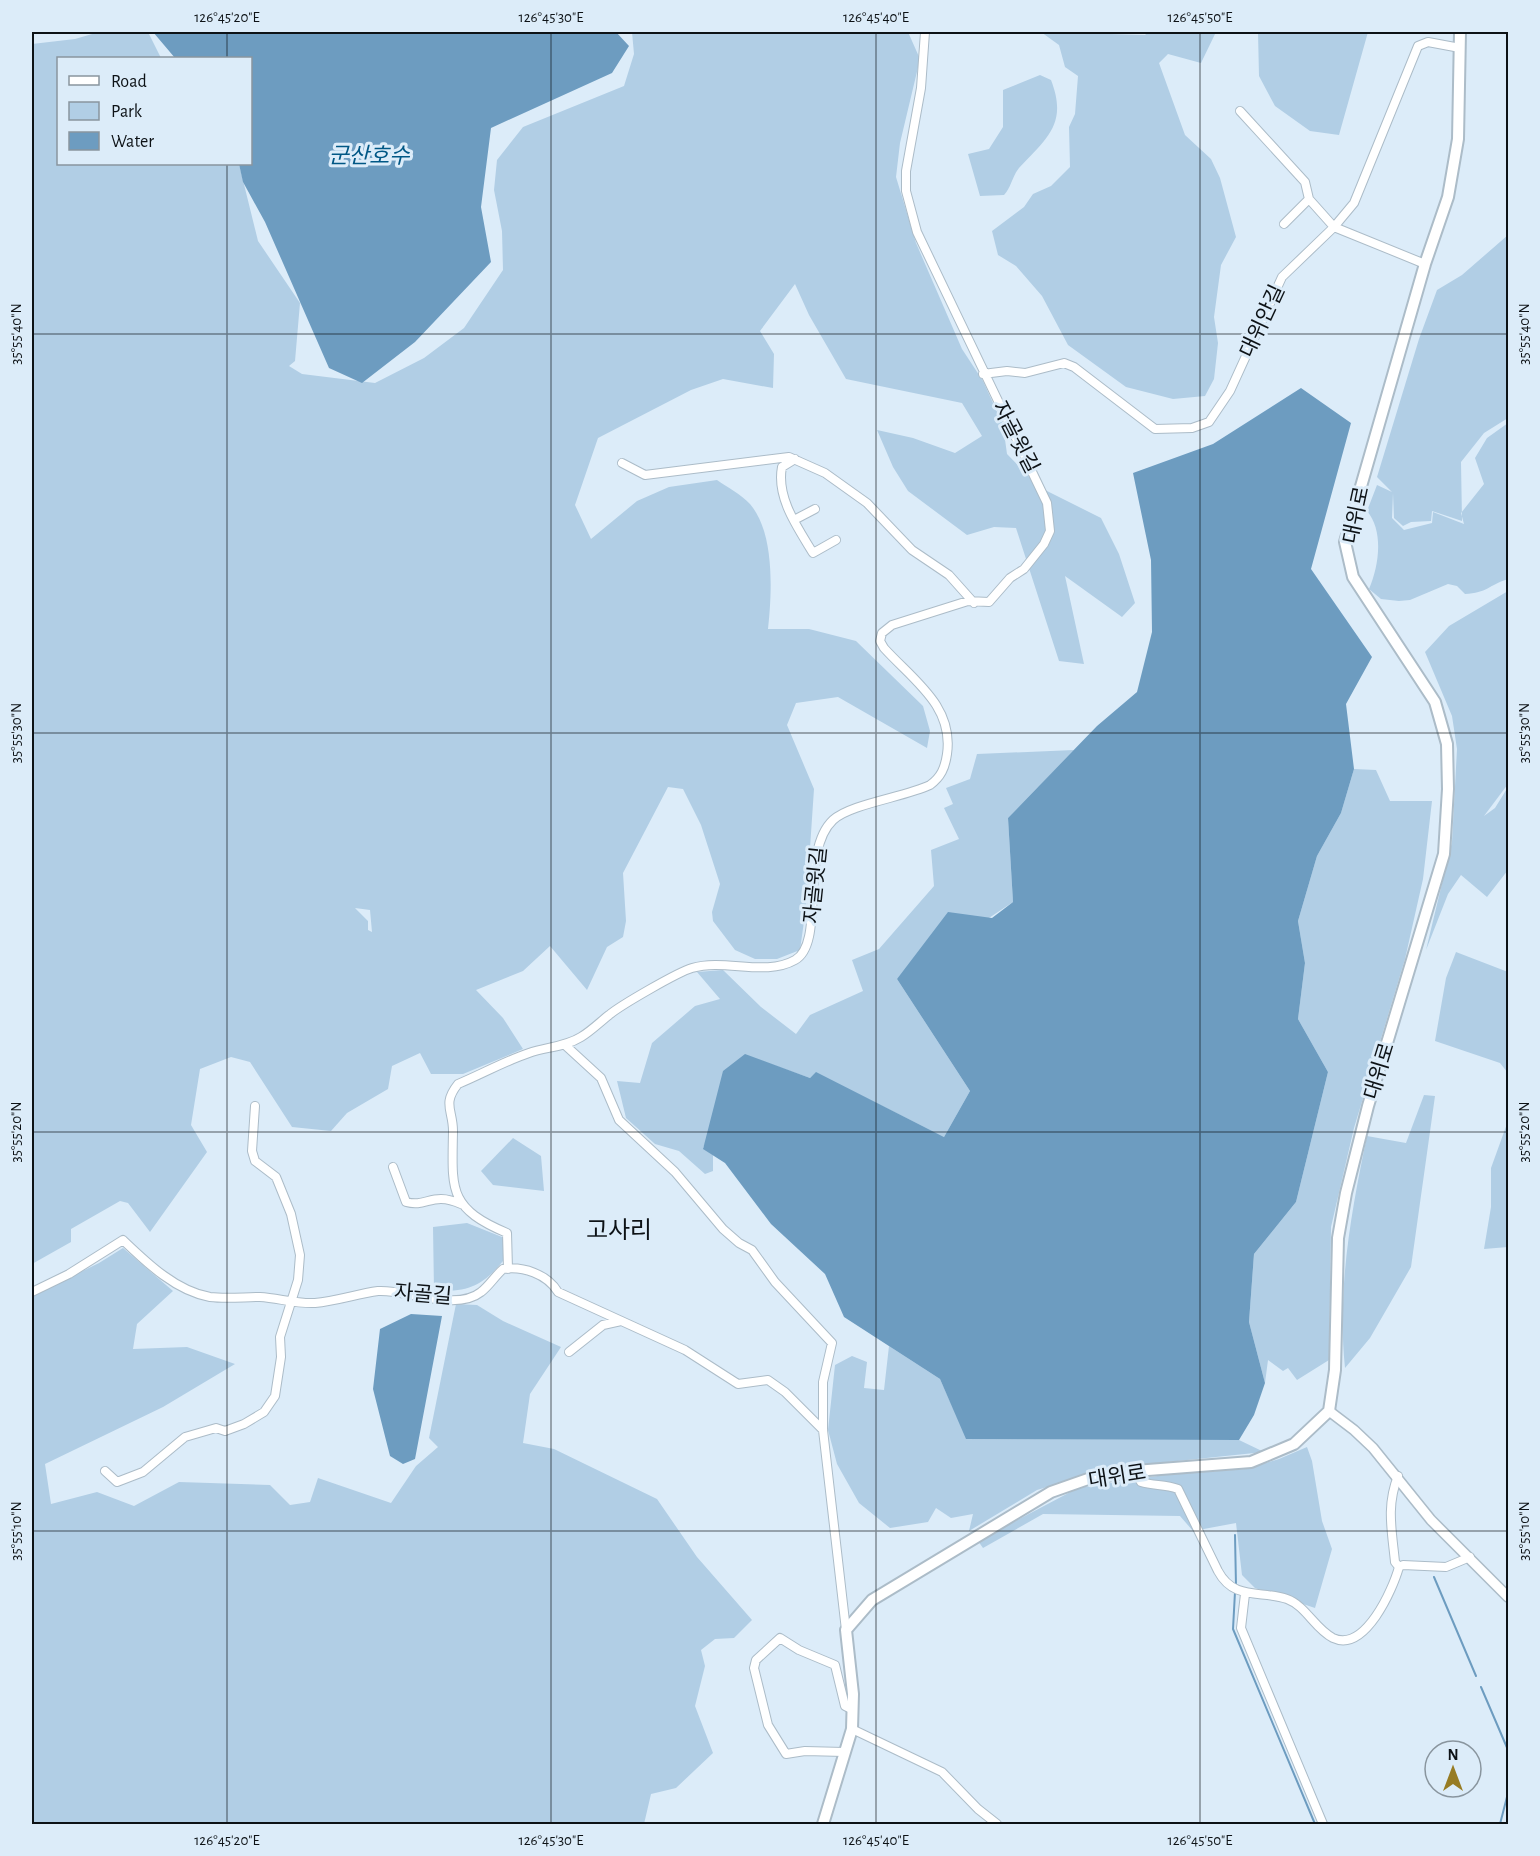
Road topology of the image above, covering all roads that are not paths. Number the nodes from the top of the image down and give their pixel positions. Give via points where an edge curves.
1 (925, 32) edge
2 (1460, 32) edge
3 (1460, 48) junction
4 (1240, 111) dead end
5 (1309, 199) junction
6 (1284, 224) dead end
7 (1334, 227) junction
8 (1425, 264) junction
9 (983, 374) junction
10 (795, 459) junction
11 (622, 463) dead end
12 (815, 509) dead end
13 (794, 520) junction
14 (836, 540) dead end
15 (974, 603) junction
16 (565, 1045) junction
17 (255, 1106) dead end
18 (393, 1167) dead end
19 (461, 1204) junction
20 (508, 1269) junction
21 (32, 1292) edge
22 (290, 1301) junction
23 (621, 1321) junction
24 (569, 1352) dead end
25 (1329, 1411) junction
26 (823, 1430) junction
27 (105, 1471) dead end
28 (1135, 1471) junction
29 (1398, 1476) junction
30 (1470, 1557) junction
31 (1399, 1567) junction
32 (1239, 1590) junction
33 (1509, 1597) edge
34 (846, 1630) junction
35 (851, 1709) junction
36 (852, 1729) junction
37 (844, 1752) junction
38 (823, 1824) edge
39 (997, 1824) edge
40 (1323, 1824) edge

1 - 9 street via 906,191 916,232
2 - 3 main road, 대위로
3 - 7 street, 대위안길 via 1428,42 1418,46 1354,202
3 - 8 main road, 대위로 via 1458,139 1453,172
4 - 5 street via 1305,182
5 - 6 street
5 - 7 street
7 - 8 street
7 - 9 street, 대위안길 via 1282,277 1230,391 1209,422 1192,428 1155,429 1064,363 1025,373
8 - 25 main road, 대위로 via 1345,542 1353,577 1438,710 1447,744 1444,854 1368,1106 1346,1193 1338,1238 1335,1370
9 - 15 street, 자골윗길 via 1036,476 1047,503 1050,531 1044,544 998,593 988,602
10 - 11 street via 645,475
10 - 13 street via 783,467 780,481
10 - 15 street via 825,473 867,503 912,550 949,575
12 - 13 street
13 - 14 street via 813,553
15 - 16 street, 자골윗길 via 968,601 892,625 882,633 884,648 931,698 946,722 945,768 930,785 855,809 834,819 822,832 805,951 783,965 707,964 689,968
16 - 19 street, 자골윗길 via 528,1053 458,1084 451,1093 450,1166
16 - 26 street via 601,1078 619,1120 675,1172 723,1229 752,1250 775,1282 832,1343 823,1382
17 - 22 street via 255,1161 276,1177 297,1238 298,1281
18 - 19 street via 406,1202 415,1205 448,1198
19 - 20 street via 479,1222 507,1233
20 - 22 street, 자골길 via 481,1292 467,1297 425,1299 379,1291 315,1303
20 - 23 street via 526,1269 554,1284 558,1292
21 - 22 street, 자골길 via 123,1240 146,1263 195,1292 210,1297
22 - 27 street via 280,1337 275,1396 264,1412 225,1431 216,1428 185,1437 142,1472 117,1482
23 - 24 street via 603,1325
23 - 26 street via 685,1350 738,1384 768,1380
25 - 28 main road, 대위로 via 1294,1444 1251,1462
25 - 29 street via 1354,1430
26 - 34 street
28 - 32 street via 1141,1482 1178,1489 1221,1577
28 - 34 main road, 대위로 via 1088,1479 1051,1492 872,1600
29 - 30 street via 1431,1520
29 - 31 street via 1389,1521
30 - 31 street via 1446,1567
30 - 33 street
31 - 32 street via 1387,1600 1367,1629 1345,1639 1333,1638 1290,1600
32 - 40 street via 1241,1628
34 - 35 main road
35 - 36 main road
35 - 37 street via 844,1706 835,1665 780,1638 756,1660 754,1668 768,1725 786,1754
36 - 37 main road
36 - 39 street via 942,1772
37 - 38 main road

